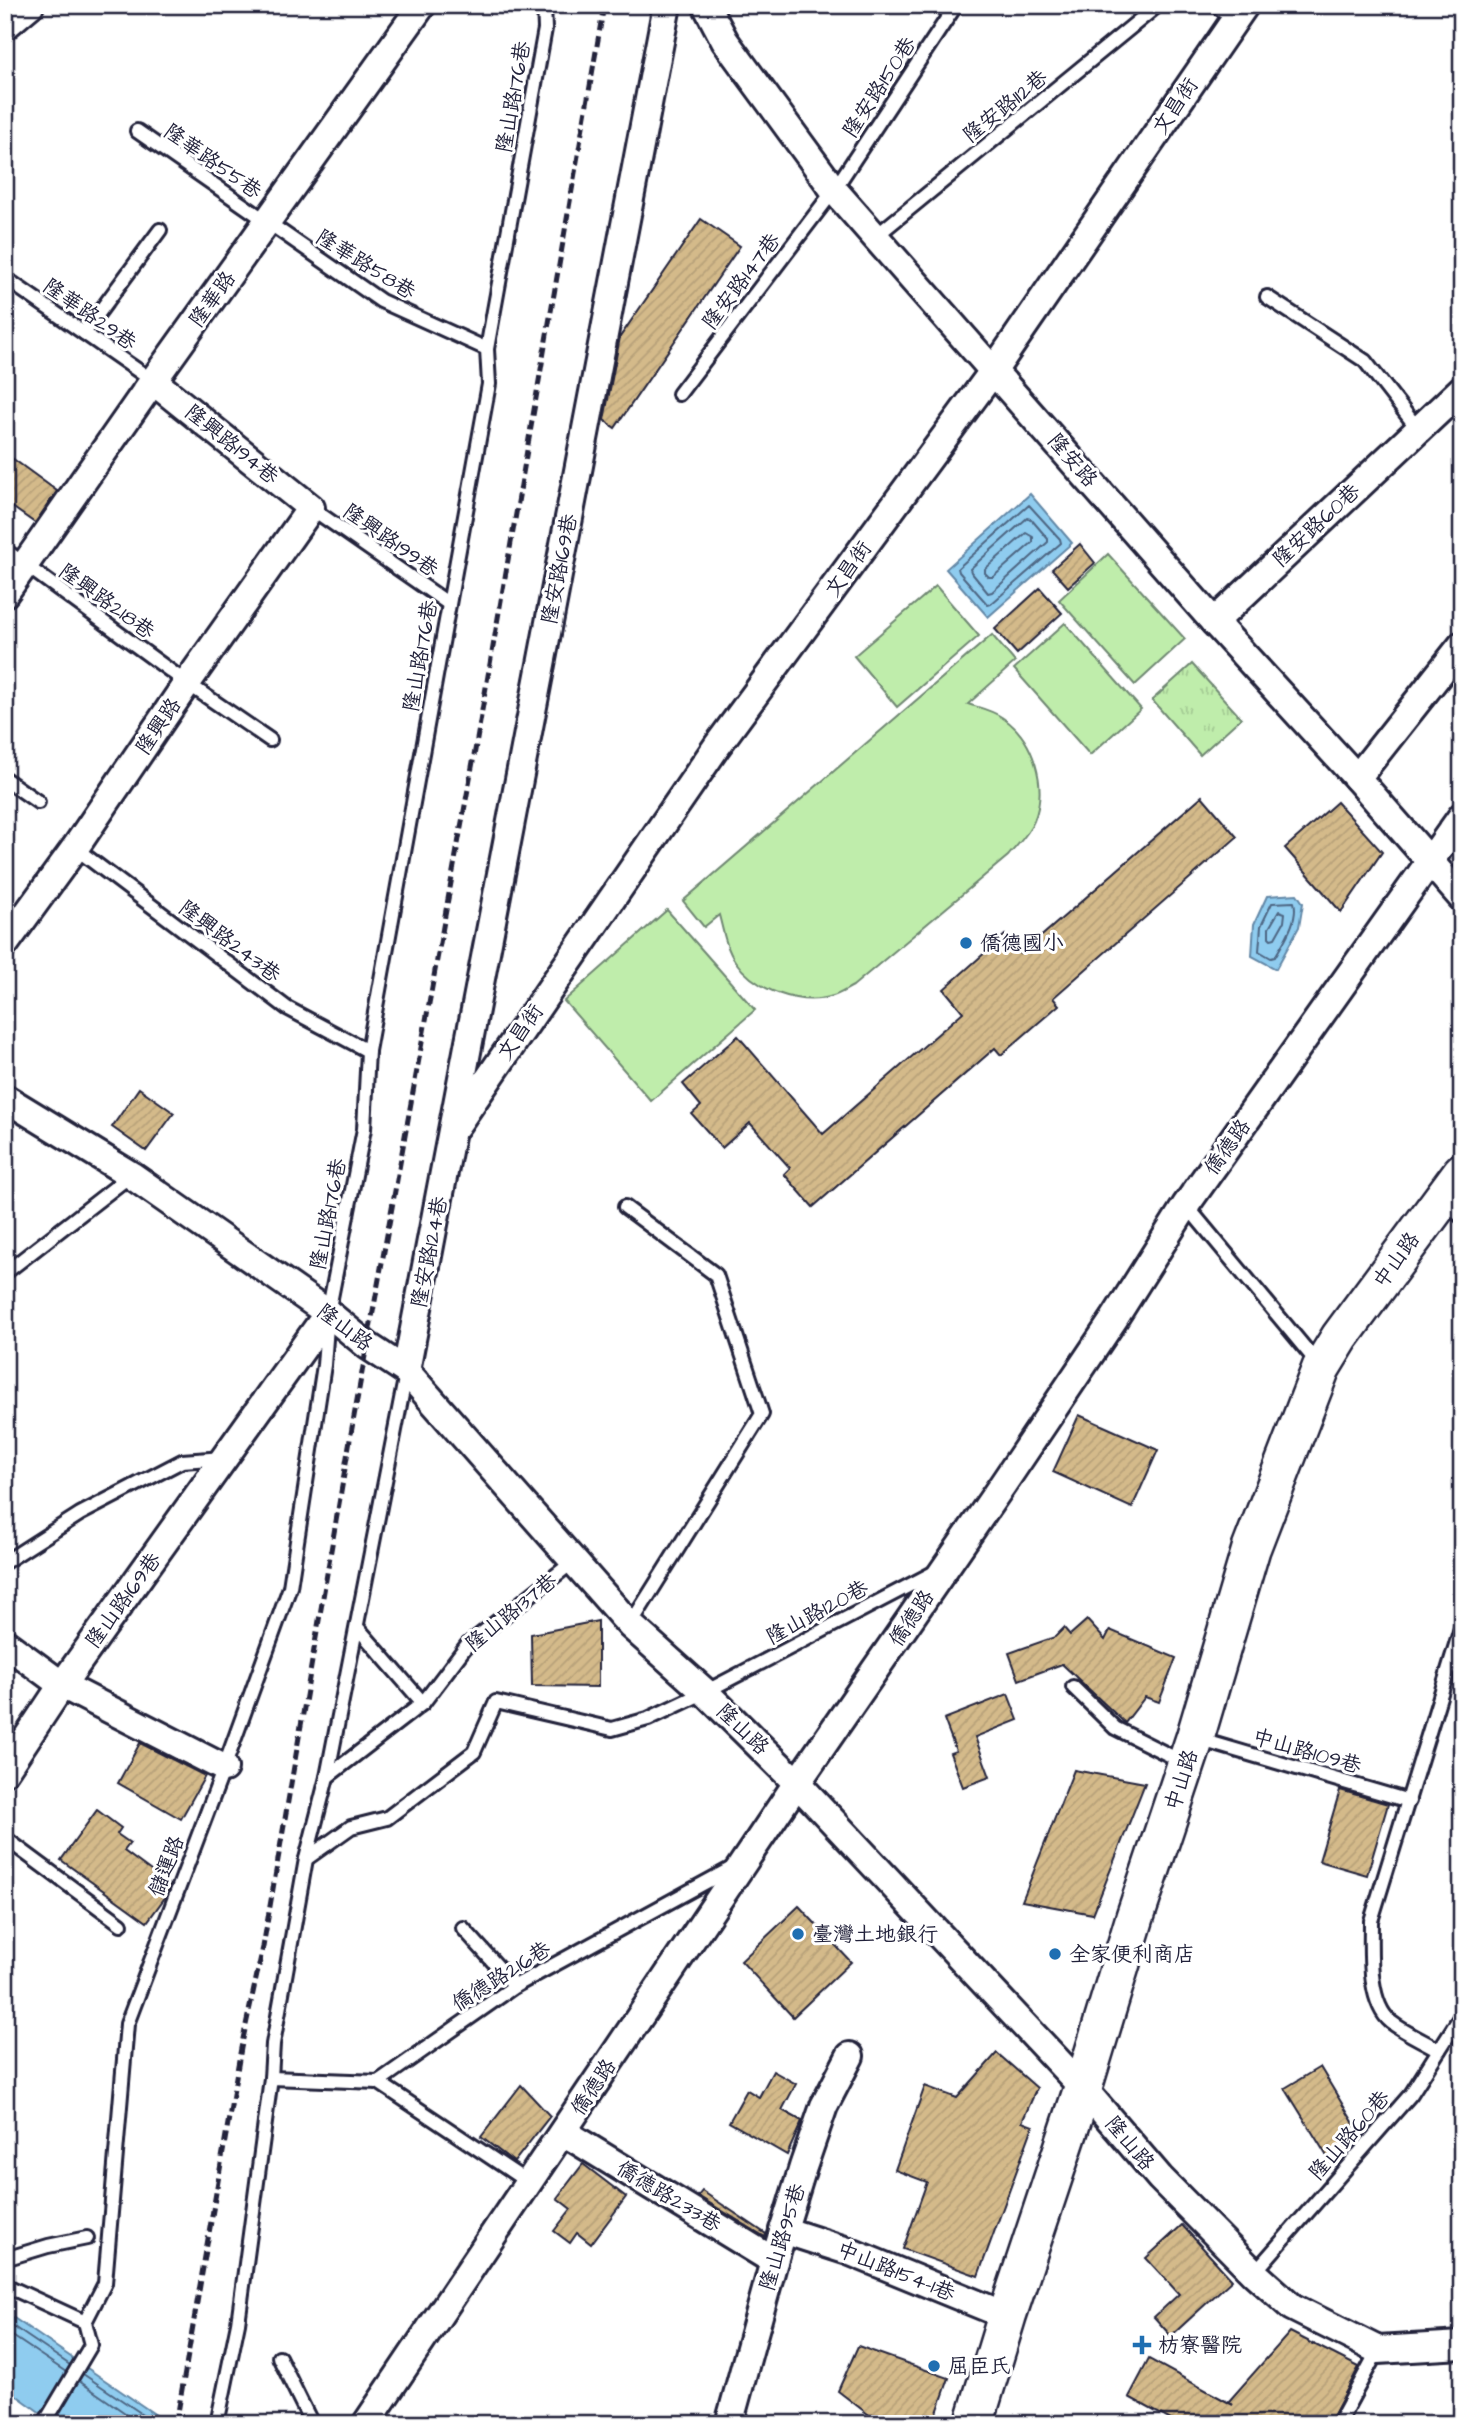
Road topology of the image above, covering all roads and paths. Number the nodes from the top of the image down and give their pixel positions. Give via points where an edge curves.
1 (30, 5) edge
2 (422, 5) edge
3 (544, 5) edge
4 (667, 5) edge
5 (706, 5) edge
6 (956, 5) edge
7 (1158, 5) edge
8 (1232, 10) edge
9 (5, 26) edge
10 (137, 131) dead end
11 (834, 190) junction
12 (267, 223) junction
13 (160, 230) dead end
14 (876, 236) junction
15 (5, 278) edge
16 (1267, 297) dead end
17 (84, 333) junction
18 (487, 349) junction
19 (994, 370) junction
20 (153, 381) junction
21 (1462, 389) edge
22 (679, 394) dead end
23 (1418, 429) junction
24 (311, 508) junction
25 (15, 557) edge
26 (5, 593) edge
27 (449, 604) junction
28 (1214, 622) junction
29 (1462, 645) edge
30 (187, 683) junction
31 (270, 740) dead end
32 (1357, 778) junction
33 (5, 779) edge
34 (38, 802) dead end
35 (1462, 816) edge
36 (75, 848) junction
37 (1430, 863) junction
38 (1462, 898) edge
39 (5, 944) edge
40 (369, 1051) junction
41 (5, 1098) edge
42 (451, 1133) junction
43 (1462, 1172) edge
44 (131, 1175) junction
45 (1186, 1205) junction
46 (625, 1207) dead end
47 (1450, 1209) edge
48 (5, 1273) edge
49 (328, 1313) junction
50 (1321, 1368) junction
51 (406, 1371) junction
52 (225, 1458) junction
53 (574, 1561) junction
54 (5, 1562) edge
55 (946, 1566) junction
56 (630, 1625) junction
57 (1462, 1625) edge
58 (357, 1627) junction
59 (5, 1643) edge
60 (62, 1685) junction
61 (1073, 1687) dead end
62 (705, 1692) junction
63 (423, 1703) junction
64 (1190, 1751) junction
65 (224, 1768) junction
66 (5, 1771) edge
67 (327, 1777) junction
68 (797, 1783) junction
69 (1409, 1801) junction
70 (5, 1838) edge
71 (306, 1859) junction
72 (745, 1861) junction
73 (121, 1924) dead end
74 (463, 1928) dead end
75 (515, 1986) junction
76 (1462, 2014) edge
77 (1439, 2050) junction
78 (850, 2056) dead end
79 (271, 2078) junction
80 (378, 2082) junction
81 (1083, 2088) junction
82 (563, 2132) junction
83 (528, 2183) junction
84 (783, 2230) junction
85 (87, 2238) dead end
86 (5, 2259) edge
87 (774, 2261) junction
88 (1254, 2273) junction
89 (5, 2285) edge
90 (1007, 2316) junction
91 (85, 2322) junction
92 (1462, 2345) edge
93 (1378, 2350) junction
94 (279, 2357) dead end
95 (44, 2424) edge
96 (217, 2424) edge
97 (313, 2424) edge
98 (366, 2424) edge
99 (729, 2424) edge
100 (974, 2424) edge
101 (1338, 2424) edge

1 - 9 street
2 - 12 street, 隆華路
3 - 18 lane, 隆山路176巷 via 545,29
4 - 42 street, 隆安路169巷
5 - 11 street, 隆安路 via 725,41
6 - 11 lane, 隆安路150巷
7 - 14 lane, 隆安路112巷
8 - 19 street, 文昌街
10 - 12 lane, 隆華路55巷
11 - 14 street, 隆安路
11 - 22 lane, 隆安路147巷
12 - 18 lane, 隆華路58巷 via 380,301
12 - 20 street, 隆華路
13 - 17 lane
14 - 19 street, 隆安路
15 - 17 lane, 隆華路29巷
16 - 23 lane via 1365,362
17 - 20 lane, 隆華路29巷
18 - 27 lane, 隆山路176巷 via 489,384
19 - 28 street, 隆安路
19 - 42 street, 文昌街 via 717,746
20 - 24 street, 隆興路194巷
20 - 25 street, 隆華路
21 - 23 street, 隆安路60巷
23 - 28 street, 隆安路60巷
24 - 27 lane, 隆興路199巷
24 - 30 street, 隆興路
25 - 26 street, 隆華路
25 - 30 lane, 隆興路218巷
27 - 40 lane, 隆山路176巷
28 - 32 street, 隆安路
29 - 32 street
30 - 31 lane, 隆興路218巷
30 - 36 street, 隆興路
32 - 37 street, 隆安路
33 - 34 lane
35 - 37 street, 僑德路
36 - 39 street, 隆興路
36 - 40 lane, 隆興路243巷 via 287,1008
37 - 38 street, 隆安路
37 - 45 street, 僑德路
40 - 49 lane, 隆山路176巷 via 364,1129
41 - 44 street, 隆山路
42 - 51 street, 隆安路124巷
43 - 47 street, 中山路
44 - 48 lane
44 - 49 street, 隆山路
45 - 50 lane
45 - 55 street, 僑德路
46 - 56 lane via 716,1275 762,1414
47 - 50 street, 中山路 via 1340,1337
49 - 51 street, 隆山路
49 - 52 street, 隆山路169巷
49 - 65 lane, 儲運路 via 290,1587
50 - 64 street, 中山路 via 1251,1549
51 - 53 street, 隆山路
51 - 58 lane
52 - 54 lane via 182,1461 80,1514
52 - 60 street, 隆山路169巷
53 - 56 street, 隆山路
53 - 63 lane, 隆山路137巷 via 467,1646
55 - 62 lane, 隆山路120巷
55 - 68 street, 僑德路
56 - 62 street, 隆山路
57 - 69 lane
58 - 63 lane
58 - 67 lane
59 - 60 street
60 - 65 street
60 - 66 street
61 - 64 lane, 中山路109巷 via 1115,1728
62 - 68 street, 隆山路
62 - 71 lane via 648,1720 612,1729 496,1702 474,1752 387,1818 351,1827
63 - 67 lane, 隆山路137巷
64 - 69 lane, 中山路109巷
64 - 81 street, 中山路
65 - 91 lane, 儲運路 via 127,2024 105,2283
67 - 71 lane
68 - 72 street, 僑德路
68 - 81 street, 隆山路
69 - 77 lane via 1371,1921 1371,1961 1376,2002 1390,2021
70 - 73 lane
71 - 79 lane via 272,2043
72 - 75 lane, 僑德路216巷
72 - 82 street, 僑德路
74 - 75 lane
75 - 80 lane, 僑德路216巷
76 - 77 lane, 隆山路60巷
77 - 88 lane, 隆山路60巷 via 1411,2094
78 - 84 street, 隆山路95巷 via 824,2106
79 - 80 lane
79 - 96 lane via 238,2323
80 - 83 lane
81 - 88 street, 隆山路 via 1160,2178
81 - 90 street, 中山路
82 - 83 street, 僑德路
82 - 87 street, 僑德路233巷
83 - 98 street, 僑德路
84 - 87 street, 隆山路95巷
84 - 90 street, 中山路154-1巷 via 848,2250
85 - 86 lane
87 - 99 street, 隆山路95巷
88 - 93 street, 隆山路 via 1292,2307
89 - 91 lane
90 - 100 street, 中山路
91 - 95 lane, 儲運路 via 91,2345
92 - 93 street, 隆山路
93 - 101 lane
94 - 97 lane

